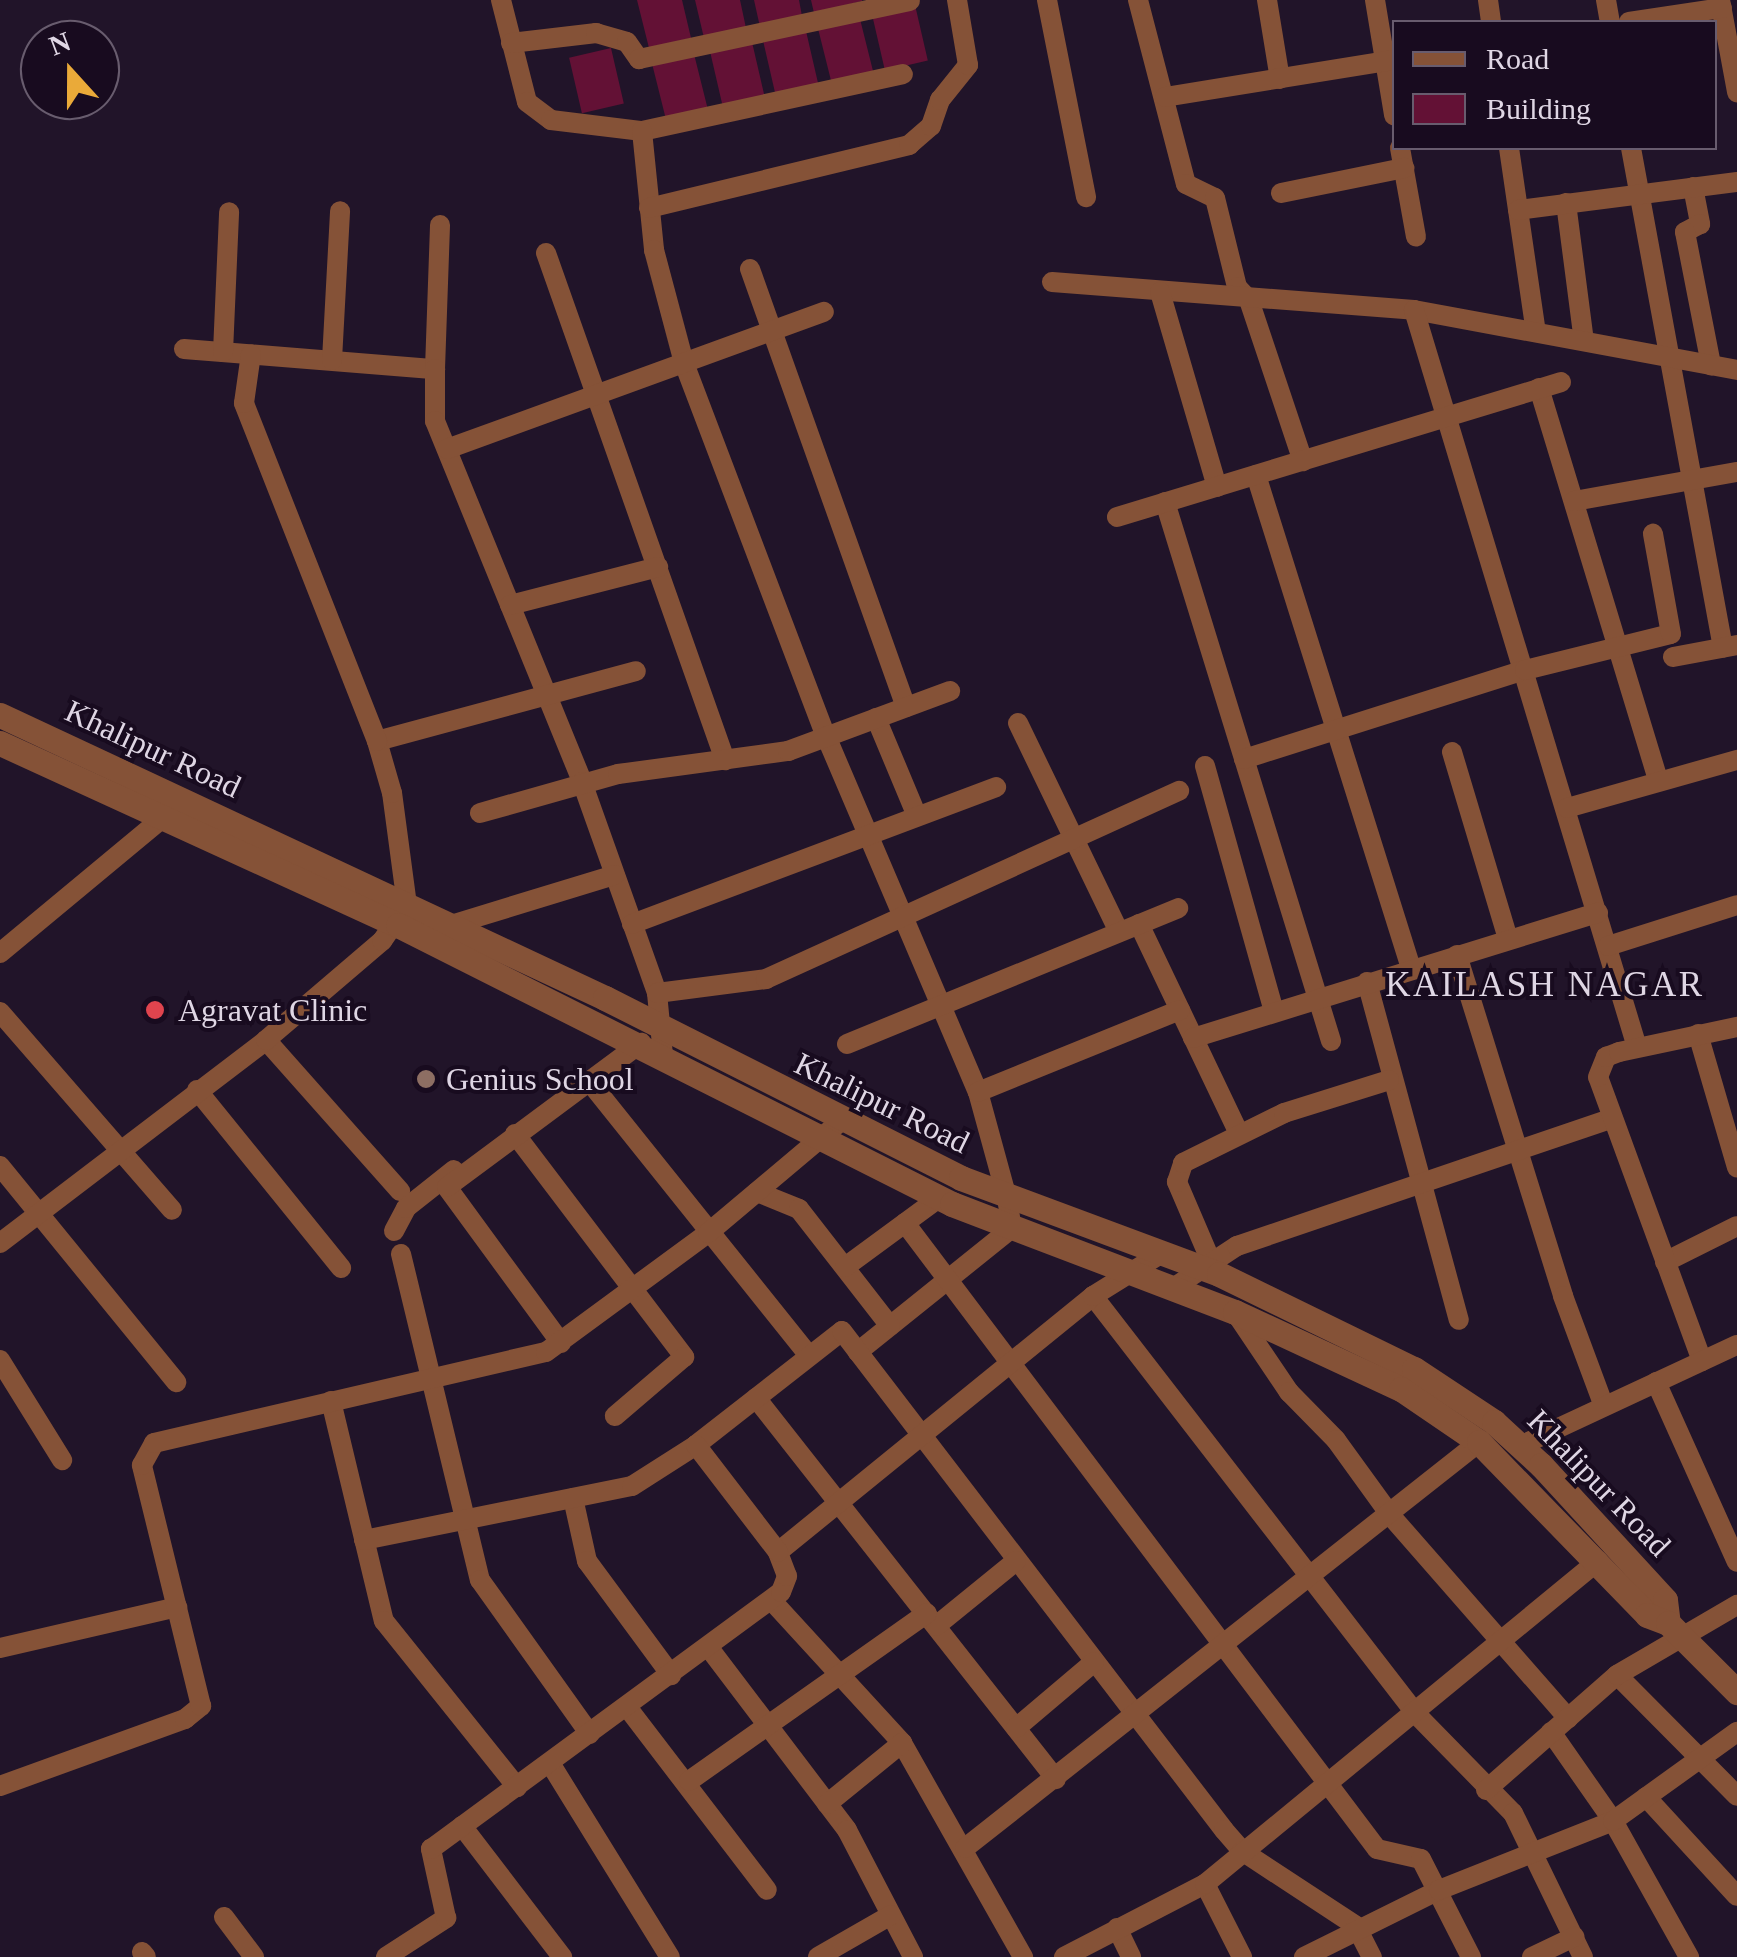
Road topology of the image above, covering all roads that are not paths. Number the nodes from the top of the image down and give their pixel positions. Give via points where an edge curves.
1 (957, 0) edge
2 (1047, 0) edge
3 (1138, 0) edge
4 (1267, 0) edge
5 (1375, 0) edge
6 (506, 1) edge
7 (910, 1) edge
8 (1721, 4) edge
9 (1660, 9) edge
10 (1634, 20) edge
11 (511, 43) junction
12 (1390, 61) edge
13 (904, 74) dead end
14 (1280, 79) junction
15 (1392, 88) edge
16 (1737, 92) edge
17 (1164, 97) junction
18 (642, 131) junction
19 (1509, 150) edge
20 (1631, 150) edge
21 (1402, 158) edge
22 (1737, 182) edge
23 (1693, 187) junction
24 (1282, 193) dead end
25 (1639, 193) junction
26 (1086, 197) dead end
27 (1566, 203) junction
28 (649, 208) junction
29 (340, 210) dead end
30 (1518, 210) junction
31 (229, 212) dead end
32 (440, 225) dead end
33 (1416, 238) dead end
34 (546, 253) dead end
35 (750, 269) dead end
36 (1052, 282) dead end
37 (1160, 292) junction
38 (1249, 300) junction
39 (1414, 310) junction
40 (824, 312) dead end
41 (770, 331) junction
42 (1536, 332) junction
43 (1584, 341) junction
44 (184, 350) dead end
45 (223, 352) junction
46 (251, 354) junction
47 (1667, 357) junction
48 (332, 360) junction
49 (684, 363) junction
50 (1712, 365) junction
51 (434, 369) junction
52 (1737, 370) edge
53 (1561, 382) dead end
54 (1540, 388) junction
55 (597, 394) junction
56 (1448, 418) junction
57 (447, 449) junction
58 (1303, 462) junction
59 (1737, 472) edge
60 (1256, 475) junction
61 (1691, 480) junction
62 (1218, 487) junction
63 (1574, 501) junction
64 (1165, 502) junction
65 (1117, 516) dead end
66 (1653, 534) dead end
67 (658, 567) junction
68 (510, 605) junction
69 (1618, 646) junction
70 (1730, 646) edge
71 (1673, 657) dead end
72 (1525, 670) junction
73 (636, 671) dead end
74 (950, 691) dead end
75 (546, 692) junction
76 (906, 707) junction
77 (0, 715) edge
78 (876, 718) junction
79 (1018, 723) dead end
80 (1338, 730) junction
81 (826, 736) junction
82 (376, 741) junction
83 (0, 743) edge
84 (1452, 752) dead end
85 (1244, 758) junction
86 (725, 760) junction
87 (1737, 760) edge
88 (1206, 766) dead end
89 (1658, 779) junction
90 (582, 782) junction
91 (996, 787) dead end
92 (1179, 792) dead end
93 (1568, 808) junction
94 (480, 813) dead end
95 (166, 815) junction
96 (917, 816) junction
97 (869, 835) junction
98 (1074, 840) junction
99 (615, 875) junction
100 (1737, 905) edge
101 (1178, 908) dead end
102 (1598, 912) junction
103 (402, 915) junction
104 (906, 918) junction
105 (632, 924) junction
106 (451, 926) junction
107 (1129, 928) junction
108 (1508, 939) junction
109 (1608, 946) junction
110 (0, 953) edge
111 (1457, 954) junction
112 (1411, 968) junction
113 (1367, 982) junction
114 (657, 994) junction
115 (1317, 996) junction
116 (943, 1005) junction
117 (1180, 1010) junction
118 (1274, 1011) junction
119 (0, 1012) edge
120 (661, 1025) junction
121 (1737, 1027) edge
122 (1698, 1034) junction
123 (1193, 1038) junction
124 (266, 1040) junction
125 (1331, 1040) dead end
126 (847, 1044) dead end
127 (644, 1045) junction
128 (1637, 1047) junction
129 (1389, 1080) junction
130 (589, 1081) junction
131 (197, 1090) junction
132 (978, 1092) junction
133 (1611, 1119) junction
134 (832, 1130) junction
135 (515, 1134) junction
136 (1239, 1134) junction
137 (1516, 1148) junction
138 (124, 1150) junction
139 (1735, 1153) edge
140 (0, 1166) edge
141 (1422, 1181) junction
142 (400, 1192) dead end
143 (757, 1192) junction
144 (939, 1198) junction
145 (1007, 1198) junction
146 (172, 1210) dead end
147 (39, 1216) junction
148 (905, 1223) junction
149 (1737, 1226) edge
150 (1012, 1228) junction
151 (394, 1231) dead end
152 (708, 1232) junction
153 (0, 1243) edge
154 (1162, 1253) junction
155 (401, 1254) dead end
156 (1665, 1262) junction
157 (1204, 1263) junction
158 (845, 1267) junction
159 (341, 1268) dead end
160 (1130, 1272) junction
161 (949, 1284) junction
162 (1173, 1288) junction
163 (632, 1289) junction
164 (1093, 1296) junction
165 (1235, 1312) junction
166 (1459, 1320) dead end
167 (890, 1326) junction
168 (561, 1343) junction
169 (1737, 1345) edge
170 (858, 1352) junction
171 (809, 1356) junction
172 (0, 1360) edge
173 (1702, 1361) junction
174 (1009, 1362) junction
175 (176, 1382) dead end
176 (433, 1382) junction
177 (1656, 1382) junction
178 (756, 1398) junction
179 (331, 1400) junction
180 (1604, 1406) junction
181 (615, 1416) dead end
182 (918, 1434) junction
183 (696, 1445) junction
184 (1500, 1449) junction
185 (62, 1460) dead end
186 (572, 1498) junction
187 (838, 1499) junction
188 (1391, 1516) junction
189 (466, 1520) junction
190 (364, 1540) junction
191 (778, 1552) junction
192 (1016, 1561) junction
193 (1598, 1561) junction
194 (1737, 1562) edge
195 (1312, 1576) junction
196 (772, 1602) junction
197 (1737, 1605) edge
198 (176, 1607) junction
199 (932, 1620) junction
200 (1674, 1629) junction
201 (1226, 1642) junction
202 (1504, 1644) junction
203 (0, 1648) edge
204 (709, 1648) junction
205 (1094, 1662) junction
206 (1617, 1674) junction
207 (671, 1675) junction
208 (841, 1677) junction
209 (1737, 1692) edge
210 (627, 1707) junction
211 (1133, 1712) junction
212 (1417, 1716) junction
213 (1560, 1725) junction
214 (769, 1726) junction
215 (1016, 1728) junction
216 (1737, 1732) edge
217 (590, 1734) junction
218 (902, 1743) junction
219 (1699, 1758) junction
220 (550, 1762) junction
221 (1056, 1778) junction
222 (689, 1781) junction
223 (1330, 1781) junction
224 (0, 1786) edge
225 (517, 1786) junction
226 (1486, 1790) junction
227 (1737, 1796) edge
228 (1646, 1797) junction
229 (827, 1804) junction
230 (1614, 1821) junction
231 (462, 1826) junction
232 (965, 1848) junction
233 (1534, 1850) junction
234 (1242, 1851) junction
235 (1205, 1884) junction
236 (768, 1890) dead end
237 (1439, 1890) junction
238 (1737, 1895) edge
239 (891, 1916) junction
240 (224, 1917) dead end
241 (1356, 1926) junction
242 (1116, 1928) junction
243 (414, 1938) junction
244 (1579, 1947) edge
245 (254, 1957) edge
246 (386, 1957) edge
247 (428, 1957) edge
248 (562, 1957) edge
249 (670, 1957) edge
250 (820, 1957) edge
251 (912, 1957) edge
252 (1023, 1957) edge
253 (1064, 1957) edge
254 (1131, 1957) edge
255 (1242, 1957) edge
256 (1304, 1957) edge
257 (1372, 1957) edge
258 (1471, 1957) edge
259 (1532, 1957) edge
260 (1689, 1957) edge

1 - 28 street via 968,66 940,100 931,126 908,145
2 - 26 street
3 - 17 street
4 - 14 street
5 - 12 street
6 - 11 street
7 - 11 street via 638,58 627,42 596,32
8 - 9 street
8 - 16 street
9 - 10 street
11 - 18 street via 527,102 542,118
12 - 14 street
12 - 15 street
13 - 18 street
14 - 17 street
17 - 38 street via 1186,184 1215,198 1237,287
18 - 28 street
19 - 30 street
20 - 25 street
21 - 24 street
21 - 33 street
22 - 23 street
23 - 25 street
23 - 50 street via 1700,224 1685,232
25 - 27 street
25 - 47 street
27 - 30 street
27 - 43 street
28 - 49 street
29 - 48 street
30 - 42 street
31 - 45 street
32 - 51 street
34 - 55 street
35 - 41 street
36 - 37 street
37 - 38 street
37 - 62 street
38 - 39 street
38 - 58 street
39 - 42 street
39 - 56 street
40 - 41 street
41 - 49 street
41 - 76 street
42 - 43 street
43 - 47 street
44 - 45 street
45 - 46 street
46 - 48 street
46 - 82 street via 244,403
47 - 50 street
47 - 61 street
48 - 51 street
49 - 55 street
49 - 81 street
50 - 52 street
51 - 57 street via 436,421
53 - 54 street
54 - 56 street
54 - 63 street
55 - 57 street
55 - 67 street
56 - 58 street
56 - 72 street
57 - 68 street
58 - 60 street
59 - 61 street
60 - 62 street
60 - 80 street
61 - 63 street
61 - 70 street
62 - 64 street
63 - 69 street
64 - 65 street
64 - 85 street
66 - 69 street via 1671,634
67 - 68 street
67 - 86 street
68 - 75 street
69 - 72 street
69 - 89 street
70 - 71 street
72 - 80 street
72 - 93 street
73 - 75 street
74 - 76 street
75 - 82 street
75 - 90 street
76 - 78 street
77 - 103 street, Khalipur Road
78 - 81 street
78 - 96 street
79 - 98 street
80 - 85 street
80 - 112 street
81 - 86 street via 764,757
81 - 97 street
82 - 103 street via 392,793
83 - 95 street, Khalipur Road
84 - 108 street
85 - 115 street
86 - 90 street
87 - 89 street
88 - 118 street
89 - 93 street
90 - 94 street
90 - 99 street
91 - 96 street
92 - 98 street
93 - 102 street
95 - 103 street, Khalipur Road
95 - 110 street
96 - 97 street
97 - 104 street
97 - 105 street
98 - 104 street
98 - 107 street
99 - 105 street
99 - 106 street
100 - 109 street
101 - 107 street
102 - 108 street
102 - 109 street
103 - 106 street, Khalipur Road
103 - 124 street
103 - 127 street, Khalipur Road
104 - 114 street via 766,979
104 - 116 street
105 - 114 street
106 - 120 street, Khalipur Road
107 - 116 street
107 - 117 street
108 - 111 street
109 - 128 street
111 - 112 street
111 - 137 street
112 - 113 street
113 - 115 street
113 - 129 street
114 - 120 street
115 - 118 street
115 - 125 street
116 - 126 street
116 - 132 street
117 - 123 street
117 - 132 street
118 - 123 street
119 - 138 street
120 - 127 street
120 - 134 street, Khalipur Road
121 - 122 street
122 - 128 street
122 - 139 street
123 - 136 street
124 - 131 street
124 - 142 street
127 - 130 street
127 - 134 street, Khalipur Road
127 - 151 street via 406,1208
128 - 133 street via 1600,1065
129 - 136 street
129 - 141 street
130 - 135 street
130 - 152 street
131 - 138 street
131 - 159 street
132 - 145 street
133 - 137 street
133 - 156 street
134 - 143 street
134 - 144 street, Khalipur Road
134 - 145 street, Khalipur Road
135 - 163 street
135 - 168 street via 451,1181 448,1192
136 - 157 street via 1178,1168
137 - 141 street
137 - 180 street
138 - 146 street
138 - 147 street
140 - 147 street
141 - 157 street
141 - 166 street
143 - 152 street
143 - 158 street via 799,1209
144 - 148 street
144 - 150 street, Khalipur Road
145 - 150 street
145 - 154 street, Khalipur Road
147 - 153 street
147 - 175 street
148 - 158 street
148 - 161 street
149 - 156 street
150 - 160 street, Khalipur Road
150 - 161 street
152 - 163 street
152 - 171 street
154 - 157 street, Khalipur Road
154 - 160 street
155 - 176 street
156 - 173 street
157 - 162 street
157 - 184 street, Khalipur Road via 1414,1369
158 - 167 street
160 - 162 street, Khalipur Road
160 - 164 street
161 - 167 street
161 - 174 street
162 - 165 street, Khalipur Road
163 - 168 street
163 - 181 street via 684,1361
164 - 174 street
164 - 195 street
165 - 184 street, Khalipur Road via 1401,1389
165 - 188 street via 1278,1378 1336,1440
167 - 170 street
168 - 176 street
169 - 173 street
170 - 171 street via 842,1330
170 - 182 street
171 - 178 street
172 - 185 street
173 - 177 street
174 - 182 street
174 - 201 street
176 - 179 street
176 - 189 street
177 - 180 street
177 - 194 street
178 - 183 street
178 - 187 street
179 - 190 street
179 - 198 street via 148,1449 142,1465
180 - 184 street
182 - 187 street
182 - 192 street
183 - 186 street via 632,1486
183 - 191 street
184 - 188 street
184 - 193 street, Khalipur Road
184 - 200 street, Khalipur Road via 1654,1586
186 - 189 street
186 - 207 street via 587,1562
187 - 191 street
187 - 199 street
188 - 195 street
188 - 202 street
189 - 190 street
189 - 217 street via 480,1580
190 - 225 street via 384,1622
191 - 196 street via 786,1576
192 - 199 street
192 - 205 street
193 - 200 street, Khalipur Road via 1647,1615
193 - 202 street
195 - 201 street
195 - 212 street
196 - 204 street
196 - 208 street
197 - 200 street
198 - 203 street
198 - 224 street via 202,1693 197,1712
199 - 208 street
199 - 215 street
200 - 206 street
200 - 209 street, Khalipur Road
201 - 211 street
201 - 223 street
202 - 212 street
202 - 213 street
204 - 207 street
204 - 214 street
205 - 211 street
205 - 215 street
206 - 213 street
206 - 219 street
207 - 210 street
208 - 214 street
208 - 218 street
210 - 217 street
210 - 222 street
211 - 221 street
211 - 234 street
212 - 223 street
212 - 226 street
213 - 226 street
213 - 230 street
214 - 222 street
214 - 229 street
215 - 221 street
216 - 219 street
217 - 220 street
218 - 229 street
218 - 232 street
219 - 227 street
219 - 228 street
220 - 225 street
220 - 249 street
221 - 232 street
222 - 236 street
223 - 234 street
223 - 237 street via 1377,1850 1416,1855
225 - 231 street
226 - 233 street via 1513,1813
228 - 230 street
228 - 238 street
229 - 239 street
230 - 233 street
230 - 260 street
231 - 243 street via 431,1848 446,1918
231 - 248 street
232 - 252 street
233 - 237 street
233 - 244 street
234 - 235 street
234 - 241 street
235 - 242 street
235 - 255 street
237 - 241 street
237 - 258 street
239 - 250 street
239 - 251 street
240 - 245 street
241 - 256 street
241 - 257 street
242 - 253 street
242 - 254 street
243 - 246 street
243 - 247 street
244 - 259 street

